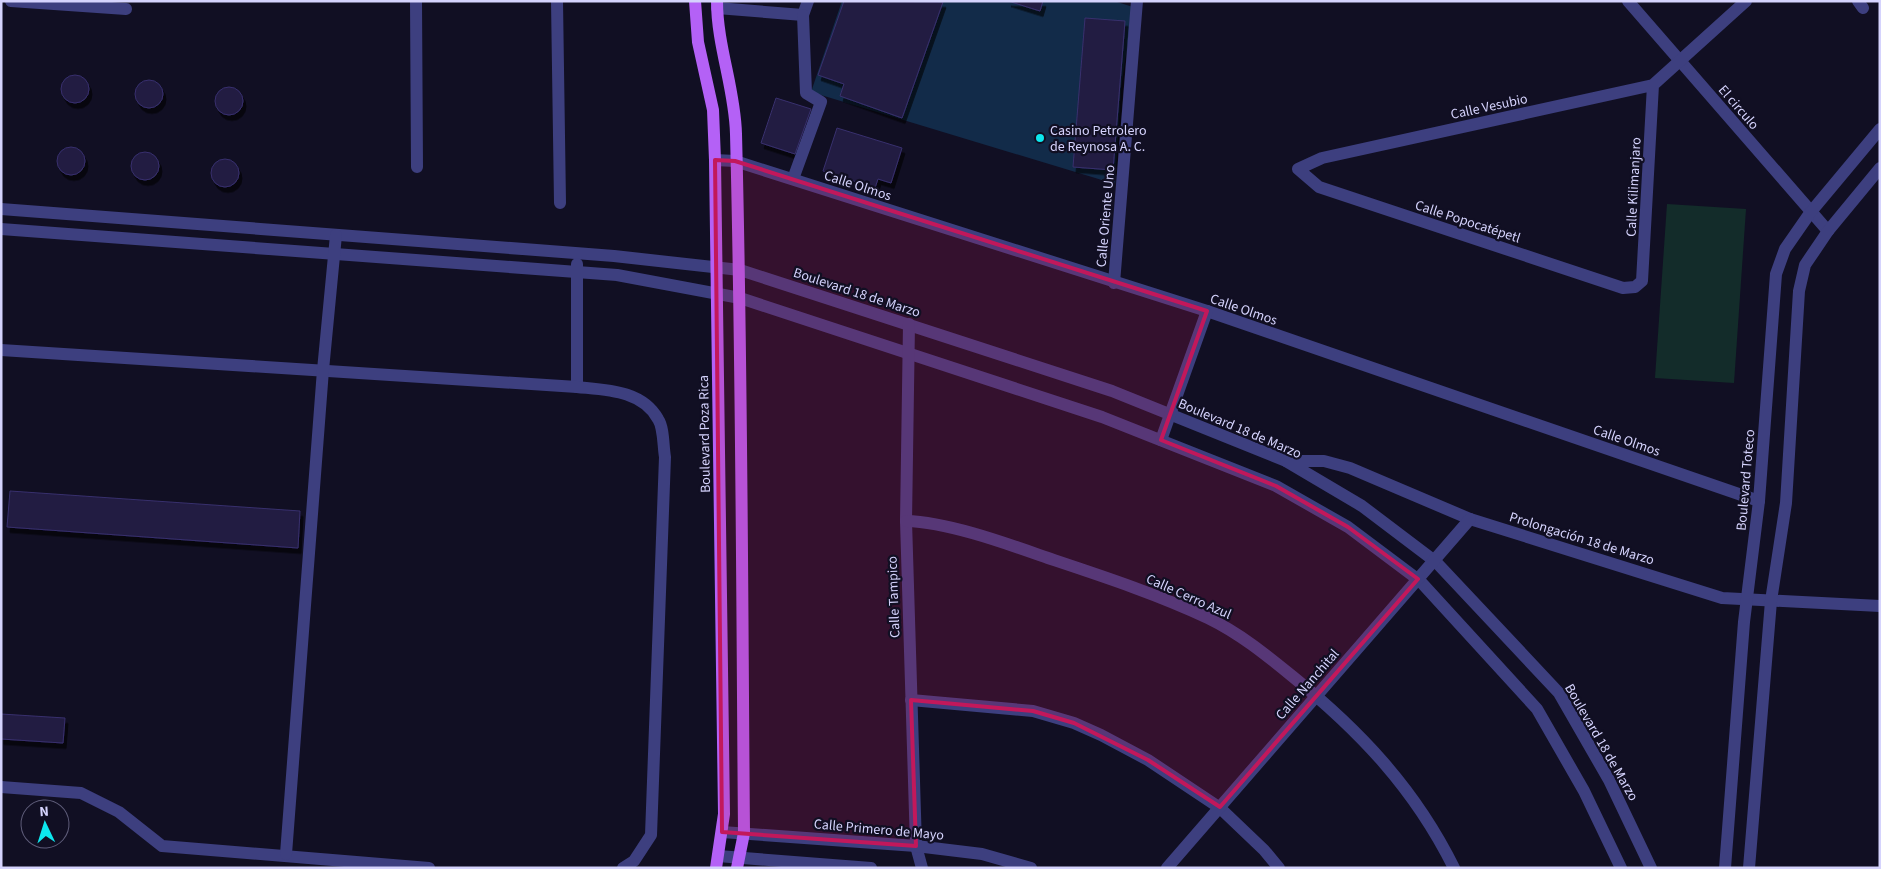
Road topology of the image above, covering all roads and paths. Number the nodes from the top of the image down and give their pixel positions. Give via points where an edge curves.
1 (11, 1) edge
2 (416, 1) edge
3 (557, 1) edge
4 (695, 1) edge
5 (808, 1) edge
6 (1137, 1) edge
7 (1628, 1) edge
8 (1746, 1) edge
9 (717, 4) edge
10 (126, 9) dead end
11 (803, 15) junction
12 (1679, 62) junction
13 (1653, 85) junction
14 (1880, 129) edge
15 (715, 160) junction
16 (735, 162) junction
17 (417, 167) dead end
18 (1880, 168) edge
19 (1298, 170) joint
20 (793, 179) junction
21 (560, 203) dead end
22 (1, 209) edge
23 (1810, 213) junction
24 (1, 229) edge
25 (1828, 231) junction
26 (336, 235) junction
27 (334, 254) junction
28 (577, 254) junction
29 (718, 268) junction
30 (740, 270) junction
31 (577, 272) junction
32 (1114, 284) junction
33 (1635, 287) joint
34 (717, 294) junction
35 (740, 298) junction
36 (1207, 312) junction
37 (909, 324) junction
38 (1, 350) edge
39 (908, 353) junction
40 (323, 370) junction
41 (577, 387) junction
42 (1171, 415) junction
43 (1161, 440) junction
44 (1286, 461) junction
45 (1759, 501) junction
46 (1470, 519) junction
47 (906, 521) junction
48 (1434, 561) junction
49 (1418, 579) junction
50 (1749, 600) junction
51 (1771, 600) junction
52 (1880, 606) edge
53 (1317, 696) junction
54 (911, 700) junction
55 (1, 787) edge
56 (1220, 807) junction
57 (722, 832) junction
58 (744, 833) junction
59 (916, 846) junction
60 (286, 854) junction
61 (717, 862) edge
62 (738, 863) edge
63 (429, 868) edge
64 (624, 868) edge
65 (871, 868) edge
66 (922, 868) edge
67 (1031, 868) edge
68 (1167, 868) edge
69 (1279, 868) edge
70 (1454, 868) edge
71 (1621, 868) edge
72 (1651, 868) edge
73 (1725, 868) edge
74 (1749, 868) edge

1 - 10 street
2 - 17 street
3 - 21 street
4 - 15 main road, Boulevard Poza Rica via 698,42 714,110
5 - 11 street
6 - 32 street, Calle Oriente Uno
7 - 12 street, El circulo
8 - 12 street, Calle Vesubio
9 - 11 street
9 - 16 main road via 734,106
11 - 20 street via 806,94 821,102
12 - 13 street, Calle Vesubio
12 - 23 street, El circulo
13 - 19 street, Calle Vesubio via 1322,158
13 - 33 street, Calle Kilimanjaro via 1642,281
14 - 23 street, Boulevard Toteco
15 - 16 street, Calle Olmos
15 - 29 main road, Boulevard Poza Rica
16 - 20 street, Calle Olmos
16 - 30 main road
18 - 25 street
19 - 33 street, Calle Popocatépetl via 1319,187 1623,288
20 - 32 street, Calle Olmos
22 - 26 street, Boulevard 18 de Marzo
23 - 25 street, El circulo
23 - 45 street, Boulevard Toteco via 1785,249 1776,274
24 - 27 street
25 - 51 street via 1805,265 1799,291 1786,503
26 - 27 street
26 - 28 street, Boulevard 18 de Marzo
27 - 31 street
27 - 40 street
28 - 29 street, Boulevard 18 de Marzo
28 - 31 street
29 - 30 street, Boulevard 18 de Marzo
29 - 34 main road, Boulevard Poza Rica
30 - 35 main road
30 - 37 street, Boulevard 18 de Marzo
31 - 34 street via 617,275
31 - 41 street
32 - 36 street, Calle Olmos
34 - 35 street
34 - 57 main road, Boulevard Poza Rica
35 - 39 street
35 - 58 main road
36 - 42 street
36 - 45 street, Calle Olmos
37 - 39 street, Calle Tampico
37 - 42 street, Boulevard 18 de Marzo via 1112,391
38 - 40 street
39 - 43 street via 1102,417
39 - 47 street, Calle Tampico
40 - 41 street
40 - 60 street
41 - 64 street via 620,392 642,400 659,420 665,458 651,835 634,861
42 - 43 street
42 - 44 street, Boulevard 18 de Marzo
43 - 49 street via 1276,486 1348,527
44 - 46 street, Prolongación 18 de Marzo via 1324,461 1350,468
44 - 48 street, Boulevard 18 de Marzo via 1362,506
45 - 50 street, Boulevard Toteco
46 - 48 street, Calle Nanchital
46 - 50 street, Prolongación 18 de Marzo via 1722,598
47 - 53 street, Calle Cerro Azul via 926,521 1027,551 1110,578 1208,618 1255,646
47 - 54 street, Calle Tampico
48 - 49 street, Calle Nanchital
48 - 72 street, Boulevard 18 de Marzo via 1559,693 1609,780
49 - 53 street, Calle Nanchital
49 - 71 street via 1537,709 1584,791
50 - 51 street, Prolongación 18 de Marzo
50 - 73 street, Boulevard Toteco via 1744,622
51 - 52 street, Prolongación 18 de Marzo
51 - 74 street
53 - 56 street, Calle Nanchital
53 - 70 street, Calle Cerro Azul via 1400,780
54 - 56 street via 1033,711 1074,723 1148,760
54 - 59 street, Calle Tampico
55 - 60 street via 81,793 119,812 162,846
56 - 68 street, Calle Nanchital
56 - 69 street
57 - 58 street, Calle Primero de Mayo
57 - 61 main road, Boulevard Poza Rica
58 - 59 street, Calle Primero de Mayo
58 - 62 main road
59 - 66 street, Calle Tampico
59 - 67 street, Calle Primero de Mayo via 982,854
60 - 63 street
61 - 62 street
62 - 65 street

